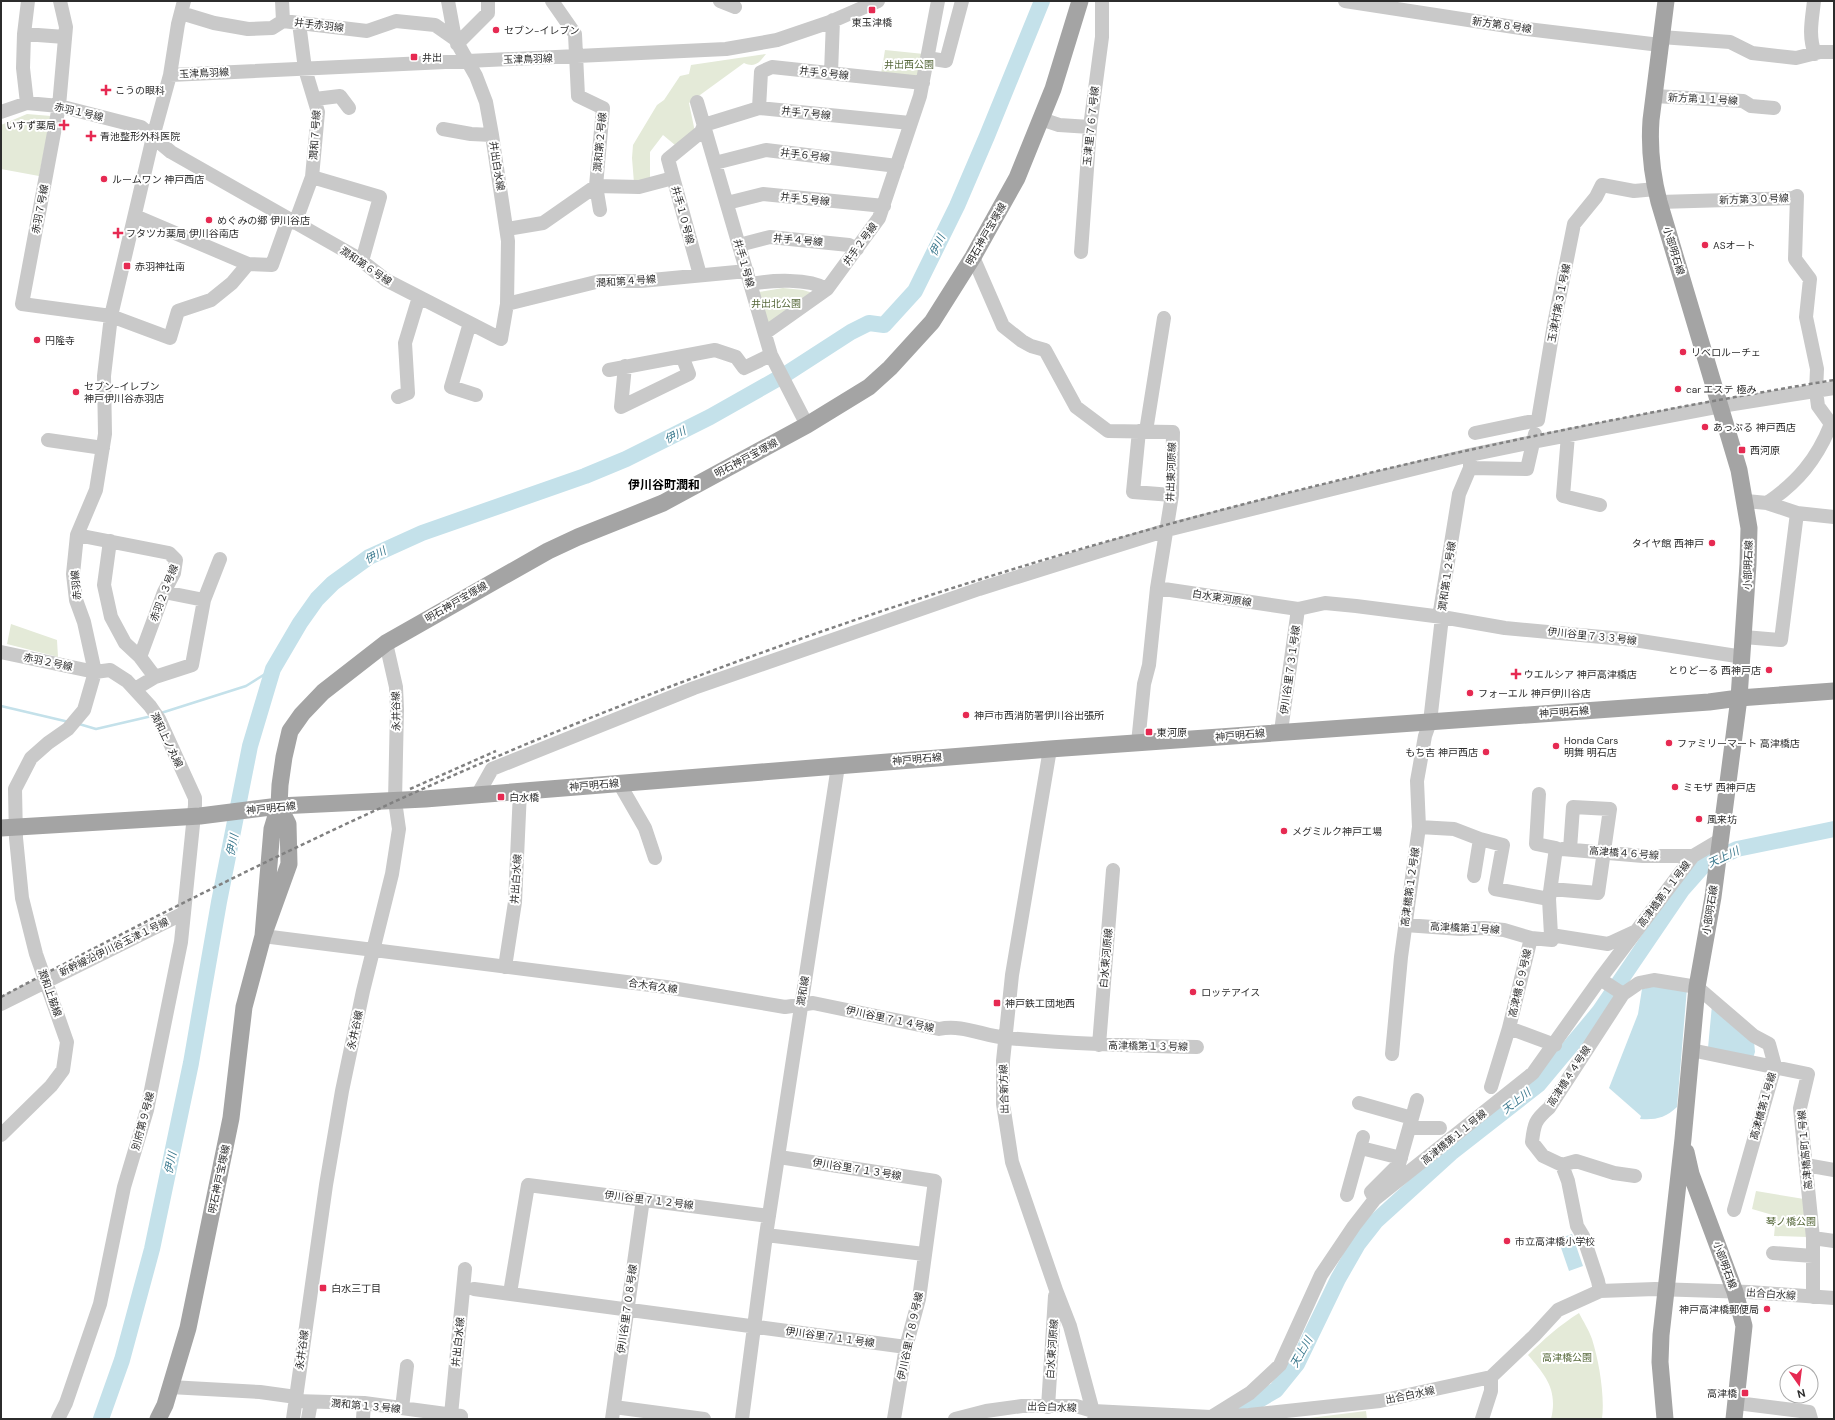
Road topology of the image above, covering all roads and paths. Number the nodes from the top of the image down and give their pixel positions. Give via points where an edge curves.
1 (28, 1) edge
2 (60, 1) edge
3 (282, 1) edge
4 (448, 1) edge
5 (488, 1) edge
6 (552, 1) edge
7 (720, 1) edge
8 (878, 1) edge
9 (938, 1) edge
10 (962, 1) edge
11 (1080, 1) edge
12 (1102, 1) edge
13 (1344, 1) edge
14 (1666, 1) edge
15 (1814, 1) edge
16 (183, 7) edge
17 (735, 7) dead end
18 (833, 20) junction
19 (283, 21) junction
20 (299, 23) junction
21 (65, 31) junction
22 (24, 34) junction
23 (1661, 41) junction
24 (456, 42) junction
25 (1834, 52) edge
26 (1815, 54) junction
27 (576, 57) junction
28 (927, 58) junction
29 (467, 62) junction
30 (306, 69) junction
31 (831, 73) junction
32 (170, 75) junction
33 (923, 83) junction
34 (1654, 96) junction
35 (315, 99) junction
36 (697, 102) dead end
37 (27, 104) junction
38 (59, 106) junction
39 (348, 108) dead end
40 (759, 108) junction
41 (1774, 108) dead end
42 (1, 112) edge
43 (1041, 119) junction
44 (910, 123) junction
45 (704, 125) junction
46 (1090, 128) junction
47 (443, 129) dead end
48 (492, 135) junction
49 (153, 137) junction
50 (715, 163) junction
51 (897, 166) junction
52 (312, 177) junction
53 (673, 178) junction
54 (596, 186) junction
55 (1658, 195) junction
56 (727, 203) junction
57 (884, 206) junction
58 (600, 210) dead end
59 (135, 216) junction
60 (292, 221) junction
61 (507, 229) junction
62 (739, 245) junction
63 (857, 249) junction
64 (1082, 252) dead end
65 (973, 258) junction
66 (362, 261) junction
67 (248, 264) junction
68 (747, 271) junction
69 (700, 275) junction
70 (751, 284) junction
71 (827, 289) junction
72 (419, 297) junction
73 (507, 304) junction
74 (111, 316) junction
75 (1164, 318) dead end
76 (470, 323) junction
77 (764, 333) junction
78 (501, 339) joint
79 (772, 355) junction
80 (682, 356) junction
81 (625, 366) junction
82 (609, 370) dead end
83 (1834, 388) edge
84 (1816, 391) junction
85 (476, 395) dead end
86 (398, 397) dead end
87 (1721, 406) junction
88 (1538, 420) junction
89 (805, 422) junction
90 (1143, 431) junction
91 (1475, 433) dead end
92 (1568, 435) junction
93 (48, 440) dead end
94 (1533, 442) junction
95 (103, 448) junction
96 (1470, 462) junction
97 (1172, 495) junction
98 (1746, 501) junction
99 (1767, 503) junction
100 (1600, 505) dead end
101 (1797, 513) junction
102 (1834, 517) edge
103 (1167, 530) junction
104 (78, 535) junction
105 (110, 541) junction
106 (220, 559) dead end
107 (1157, 588) junction
108 (164, 592) junction
109 (204, 600) junction
110 (1298, 609) junction
111 (1442, 617) junction
112 (1744, 637) junction
113 (386, 643) junction
114 (1, 654) edge
115 (140, 657) junction
116 (1742, 657) junction
117 (95, 672) junction
118 (155, 677) junction
119 (135, 689) junction
120 (1834, 691) edge
121 (1739, 698) junction
122 (1430, 722) junction
123 (1282, 732) junction
124 (1138, 743) junction
125 (1050, 748) junction
126 (838, 766) junction
127 (619, 782) junction
128 (520, 791) junction
129 (478, 794) junction
130 (1539, 794) dead end
131 (395, 800) junction
132 (273, 807) junction
133 (197, 816) junction
134 (9, 827) edge
135 (1419, 827) junction
136 (1480, 839) junction
137 (1720, 840) junction
138 (1556, 848) junction
139 (1570, 849) junction
140 (1604, 852) junction
141 (1693, 856) junction
142 (655, 858) dead end
143 (1113, 870) dead end
144 (1474, 876) dead end
145 (1550, 894) junction
146 (184, 913) junction
147 (1405, 925) junction
148 (1636, 931) junction
149 (1551, 935) junction
150 (263, 936) junction
151 (1531, 938) junction
152 (373, 950) junction
153 (505, 967) junction
154 (1600, 979) junction
155 (46, 981) junction
156 (1697, 987) junction
157 (1623, 994) junction
158 (1, 1004) edge
159 (800, 1006) junction
160 (1509, 1028) junction
161 (1005, 1038) junction
162 (1099, 1045) junction
163 (1555, 1045) junction
164 (1197, 1047) dead end
165 (1691, 1050) junction
166 (1392, 1054) dead end
167 (1775, 1066) junction
168 (1491, 1087) dead end
169 (1417, 1100) dead end
170 (1359, 1103) dead end
171 (1410, 1123) junction
172 (1440, 1128) dead end
173 (1, 1135) edge
174 (1683, 1139) junction
175 (779, 1157) junction
176 (1401, 1158) junction
177 (1562, 1165) junction
178 (1806, 1165) junction
179 (1834, 1170) edge
180 (1635, 1176) dead end
181 (935, 1181) joint
182 (1347, 1195) dead end
183 (643, 1199) junction
184 (1375, 1199) junction
185 (1734, 1210) dead end
186 (769, 1216) junction
187 (766, 1235) junction
188 (1813, 1238) junction
189 (1834, 1241) edge
190 (924, 1254) junction
191 (1773, 1254) dead end
192 (1813, 1256) junction
193 (465, 1269) dead end
194 (474, 1289) dead end
195 (1666, 1289) junction
196 (1056, 1290) junction
197 (1600, 1290) junction
198 (1735, 1292) junction
199 (510, 1293) junction
200 (1813, 1297) junction
201 (1834, 1298) edge
202 (627, 1309) junction
203 (754, 1327) junction
204 (906, 1347) junction
205 (407, 1366) dead end
206 (1491, 1377) junction
207 (170, 1387) junction
208 (295, 1400) junction
209 (311, 1402) junction
210 (364, 1403) junction
211 (1048, 1407) junction
212 (402, 1408) junction
213 (1736, 1411) edge
214 (613, 1413) edge
215 (1094, 1415) edge
216 (1810, 1415) edge
217 (457, 1417) edge
218 (1209, 1418) edge
219 (58, 1419) edge
220 (158, 1419) edge
221 (293, 1419) edge
222 (308, 1419) edge
223 (363, 1419) edge
224 (704, 1419) edge
225 (742, 1419) edge
226 (894, 1419) edge
227 (955, 1419) edge
228 (1482, 1419) edge
229 (1666, 1419) edge

1 - 22 street
2 - 21 street
3 - 19 street
4 - 24 street, 井出白水線
5 - 24 street via 488,13
6 - 27 street, 潤和第２号線 via 575,34
7 - 17 street
8 - 18 street, 玉津鳥羽線
9 - 28 street, 井手２号線
10 - 28 street via 946,61
11 - 43 main road, 明石神戸宝塚線
12 - 46 street, 玉津里７６７号線 via 1102,36
13 - 23 street, 新方第８号線 via 1527,29
14 - 23 main road, 小部明石線
15 - 26 street via 1810,31
16 - 19 street, 井手赤羽線 via 214,23 248,29 272,28
16 - 32 street
18 - 27 street, 玉津鳥羽線 via 777,40 726,49
18 - 31 street
19 - 20 street, 井手赤羽線
20 - 24 street, 井手赤羽線 via 367,31 396,22 434,25
20 - 30 street, 潤和７号線
21 - 22 street
21 - 38 street, 赤羽７号線
22 - 37 street via 23,68
23 - 26 street, 新方第８号線 via 1730,42 1752,53 1796,58
23 - 34 main road, 小部明石線
24 - 29 street, 井出白水線
25 - 26 street, 新方第８号線
27 - 29 street, 玉津鳥羽線
27 - 54 street, 潤和第２号線 via 578,96 603,108
28 - 33 street, 井手２号線
29 - 30 street, 玉津鳥羽線
29 - 48 street, 井出白水線 via 476,76 486,102
30 - 32 street, 玉津鳥羽線
30 - 35 street, 潤和７号線
31 - 33 street, 井手８号線
31 - 40 street, 井手８号線 via 772,67 761,72
32 - 49 street, 赤羽線
33 - 44 street, 井手２号線
34 - 41 street, 新方第１１号線 via 1743,101 1751,106
34 - 55 main road, 小部明石線 via 1650,138 1651,165
35 - 39 street via 340,96
35 - 52 street, 潤和７号線 via 318,112
36 - 45 street, 井手１号線
37 - 38 street, 赤羽１号線
37 - 42 street, 赤羽１号線
38 - 49 street, 赤羽１号線 via 141,127
38 - 74 street, 赤羽７号線 via 22,304
40 - 44 street, 井手７号線
40 - 45 street, 井手７号線
43 - 46 street via 1059,125
43 - 65 main road, 明石神戸宝塚線 via 1018,178
44 - 51 street, 井手２号線
45 - 50 street, 井手１号線
45 - 53 street, 井手１０号線 via 701,132 668,159
46 - 64 street, 玉津里７６７号線
47 - 48 street
48 - 61 street, 井出白水線
49 - 59 street, 赤羽線
49 - 60 street, 潤和第６号線 via 171,152
50 - 51 street, 井手６号線 via 766,150
50 - 56 street, 井手１号線
51 - 57 street, 井手２号線
52 - 60 street, 潤和７号線
52 - 66 street via 380,197
53 - 54 street via 639,187
53 - 69 street, 井手１０号線
54 - 58 street, 潤和第２号線
54 - 61 street via 542,223
55 - 84 street, 新方第３０号線 via 1793,198 1797,196 1795,259 1810,279 1806,317 1817,369
55 - 87 main road, 小部明石線
55 - 88 street, 玉津村第３１号線 via 1602,185 1596,197 1574,224
56 - 57 street, 井手５号線 via 763,194
56 - 62 street, 井手１号線
57 - 63 street, 井手２号線 via 879,218
59 - 67 street
59 - 74 street, 赤羽線
60 - 66 street, 潤和第６号線
60 - 67 street, 潤和７号線 via 272,265
61 - 73 street, 井出白水線
62 - 63 street, 井手４号線 via 770,237 849,245
62 - 68 street, 井手１号線
63 - 71 street, 井手２号線
65 - 89 main road, 明石神戸宝塚線 via 932,322 890,368 869,387
65 - 90 street, 井出東河原線 via 1003,326 1013,336 1045,350 1076,407 1108,431
66 - 72 street, 潤和第６号線 via 386,280
67 - 74 street via 232,283 211,300 178,311 170,338
68 - 69 street
68 - 70 street, 井手１号線
69 - 73 street, 潤和第４号線 via 600,281
70 - 71 street via 771,280 819,285
70 - 77 street, 井手１号線
71 - 77 street, 井手２号線
72 - 76 street, 潤和第６号線
72 - 86 street via 405,343 408,393
73 - 78 street, 井出白水線
74 - 95 street, 赤羽線 via 104,376
75 - 90 street
76 - 78 street, 潤和第６号線
76 - 85 street via 452,387
77 - 79 street, 井手１号線
79 - 80 street via 744,368 736,357 715,350
79 - 89 street, 井手１号線
80 - 81 street
80 - 81 street via 689,374 621,407
81 - 82 street
83 - 84 street
84 - 87 street
84 - 99 street, 新方第３０号線 via 1818,406 1831,424 1809,465 1780,494
87 - 92 street
87 - 98 main road, 小部明石線
88 - 91 street
88 - 94 street
89 - 113 main road, 明石神戸宝塚線 via 663,503 548,551
90 - 97 street, 井出東河原線 via 1173,432
90 - 97 street via 1133,492
92 - 94 street
92 - 100 street via 1563,496
93 - 95 street
94 - 96 street
94 - 96 street via 1528,469
95 - 104 street, 赤羽線 via 96,490
96 - 103 street
96 - 111 street, 潤和第１２号線 via 1459,494 1440,611
97 - 103 street, 井出東河原線
98 - 99 street
98 - 112 main road, 小部明石線 via 1749,528
99 - 101 street
101 - 102 street
101 - 112 street via 1781,640
103 - 107 street, 井出東河原線
103 - 129 street via 979,589 694,688 492,769
104 - 105 street, 赤羽２３号線
104 - 117 street, 赤羽線 via 73,574 76,600 84,622
105 - 108 street, 赤羽２３号線 via 169,553 176,560 174,574
105 - 115 street via 104,585 111,617 125,642
106 - 109 street
107 - 110 street, 白水東河原線
107 - 124 street
108 - 109 street
108 - 115 street, 赤羽２３号線
109 - 118 street via 192,666
110 - 111 street, 白水東河原線 via 1326,603
110 - 123 street, 伊川谷里７３１号線
111 - 116 street, 伊川谷里７３３号線 via 1505,628 1634,640
111 - 122 street, 潤和第１２号線
112 - 116 main road, 小部明石線
113 - 131 street, 永井谷線 via 396,687
113 - 132 main road, 明石神戸宝塚線 via 323,692 290,731 280,785
114 - 117 street, 赤羽２号線
115 - 118 street
116 - 121 main road, 小部明石線
117 - 119 street, 潤和上ノ丸線 via 110,670
117 - 134 street, 赤羽線 via 84,710 74,723 31,758 22,774 15,789
118 - 119 street
119 - 133 street, 潤和上ノ丸線 via 159,719 195,798
120 - 121 main road, 神戸明石線
121 - 122 main road, 神戸明石線 via 1702,703
121 - 137 main road, 小部明石線
122 - 123 main road, 神戸明石線
122 - 135 street, 高津橋第１２号線 via 1417,781
123 - 124 main road, 神戸明石線
124 - 125 main road, 神戸明石線
125 - 126 main road, 神戸明石線
125 - 161 street, 出合新方線 via 1012,975
126 - 127 main road, 神戸明石線
126 - 159 street, 潤和線
127 - 128 main road, 神戸明石線
127 - 142 street via 645,828
128 - 129 main road, 神戸明石線
128 - 153 street, 井出白水線 via 515,902
129 - 131 main road, 神戸明石線
130 - 138 street, 高津橋４６号線 via 1536,844
131 - 132 main road, 神戸明石線
131 - 152 street, 永井谷線 via 399,829 392,874
132 - 133 main road, 神戸明石線
132 - 150 main road, 明石神戸宝塚線
133 - 134 main road, 神戸明石線
133 - 146 street, 別府第９号線
134 - 155 street, 潤和上脇線 via 16,838 22,898 36,954
135 - 136 street via 1454,829
135 - 147 street, 高津橋第１２号線
136 - 144 street
136 - 145 street via 1503,845 1495,889
137 - 141 street, 高津橋第１１号線
137 - 156 main road, 小部明石線
138 - 139 street, 高津橋４６号線
138 - 145 street
139 - 140 street, 高津橋４６号線
139 - 140 street via 1574,807 1610,809
140 - 141 street, 高津橋４６号線 via 1643,856
140 - 145 street via 1598,893
141 - 148 street, 高津橋第１１号線
143 - 162 street, 白水東河原線
145 - 149 street
146 - 155 street, 新幹線沿伊川谷玉津１号線
146 - 219 street, 別府第９号線 via 181,942 147,1110 124,1187 100,1304 66,1403
147 - 151 street, 高津橋第１号線 via 1497,929
147 - 166 street, 高津橋第１２号線
148 - 149 street, 高津橋第１号線 via 1608,944
148 - 154 street, 高津橋第１１号線
149 - 151 street, 高津橋第１号線 via 1552,940
150 - 152 street, 合木有久線
150 - 207 main road, 明石神戸宝塚線 via 244,1007 230,1126 188,1328
151 - 160 street, 高津橋６９号線
152 - 153 street, 合木有久線
152 - 208 street, 永井谷線 via 339,1104
153 - 159 street, 合木有久線 via 666,987 784,1008
154 - 157 street
154 - 163 street, 高津橋第１１号線
155 - 158 street, 新幹線沿伊川谷玉津１号線
155 - 173 street, 潤和上脇線 via 67,1042 63,1070 51,1086
156 - 157 street, 高津橋４４号線 via 1654,980 1639,983
156 - 165 main road, 小部明石線
156 - 167 street, 高津橋第１号線 via 1754,1036 1769,1044
157 - 177 street, 高津橋４４号線 via 1549,1108 1538,1117 1534,1125 1532,1142 1543,1156
159 - 161 street, 伊川谷里７１４号線 via 812,1003 939,1029 952,1026
159 - 175 street, 潤和線
160 - 163 street
160 - 168 street, 高津橋６９号線
161 - 162 street, 伊川谷里７１４号線
161 - 196 street, 出合新方線 via 1003,1104 1012,1162
162 - 164 street, 高津橋第１３号線
163 - 184 street, 高津橋第１１号線 via 1533,1074
165 - 167 street, 高津橋高町１号線
165 - 174 main road, 小部明石線
167 - 178 street, 高津橋高町１号線 via 1808,1074 1800,1108
167 - 185 street, 高津橋第１号線
169 - 171 street
170 - 171 street
171 - 172 street
171 - 176 street
174 - 195 main road, 小部明石線
174 - 198 main road, 小部明石線 via 1691,1174
175 - 181 street, 伊川谷里７１３号線
175 - 186 street, 潤和線
176 - 182 street via 1362,1142
176 - 184 street via 1399,1164 1371,1192
177 - 180 street via 1576,1161 1614,1173
177 - 197 street via 1568,1181 1577,1226 1583,1236
178 - 179 street
178 - 188 street, 高津橋高町１号線
181 - 190 street, 伊川谷里７８９号線
183 - 186 street, 伊川谷里７１２号線
183 - 199 street, 伊川谷里７１２号線 via 528,1185
183 - 202 street, 伊川谷里７０８号線
184 - 218 street, 高津橋第１１号線 via 1321,1275 1280,1365 1250,1393
186 - 187 street, 潤和線
187 - 190 street
187 - 203 street, 潤和線
188 - 189 street
188 - 192 street, 高津橋高町１号線
190 - 204 street, 伊川谷里７８９号線 via 919,1299
191 - 192 street
192 - 200 street, 高津橋高町１号線
193 - 217 street, 井出白水線
194 - 199 street, 伊川谷里７１１号線
195 - 197 street, 出合白水線
195 - 198 street, 出合白水線
195 - 229 main road, 小部明石線 via 1660,1362
196 - 211 street, 白水東河原線
196 - 215 street, 出合新方線 via 1070,1326
197 - 206 street, 出合白水線 via 1558,1310
198 - 200 street, 出合白水線
198 - 213 main road, 小部明石線 via 1744,1326
199 - 202 street, 伊川谷里７１１号線
200 - 201 street, 出合白水線
202 - 203 street, 伊川谷里７１１号線
202 - 214 street, 伊川谷里７０８号線
203 - 204 street, 伊川谷里７１１号線
203 - 225 street, 潤和線
204 - 226 street, 伊川谷里７８９号線
205 - 212 street
206 - 218 street, 出合白水線 via 1380,1401
206 - 228 street via 1491,1391
207 - 208 street, 潤和第１３号線 via 260,1392
207 - 220 main road, 明石神戸宝塚線
208 - 209 street, 潤和第１３号線
208 - 221 street, 永井谷線
209 - 210 street, 潤和第１３号線
209 - 222 street
210 - 212 street, 潤和第１３号線
210 - 223 street
211 - 215 street, 出合白水線 via 1076,1406
211 - 227 street, 出合白水線 via 1022,1406
212 - 217 street, 潤和第１３号線
213 - 216 street
214 - 224 street
215 - 218 street, 出合白水線

